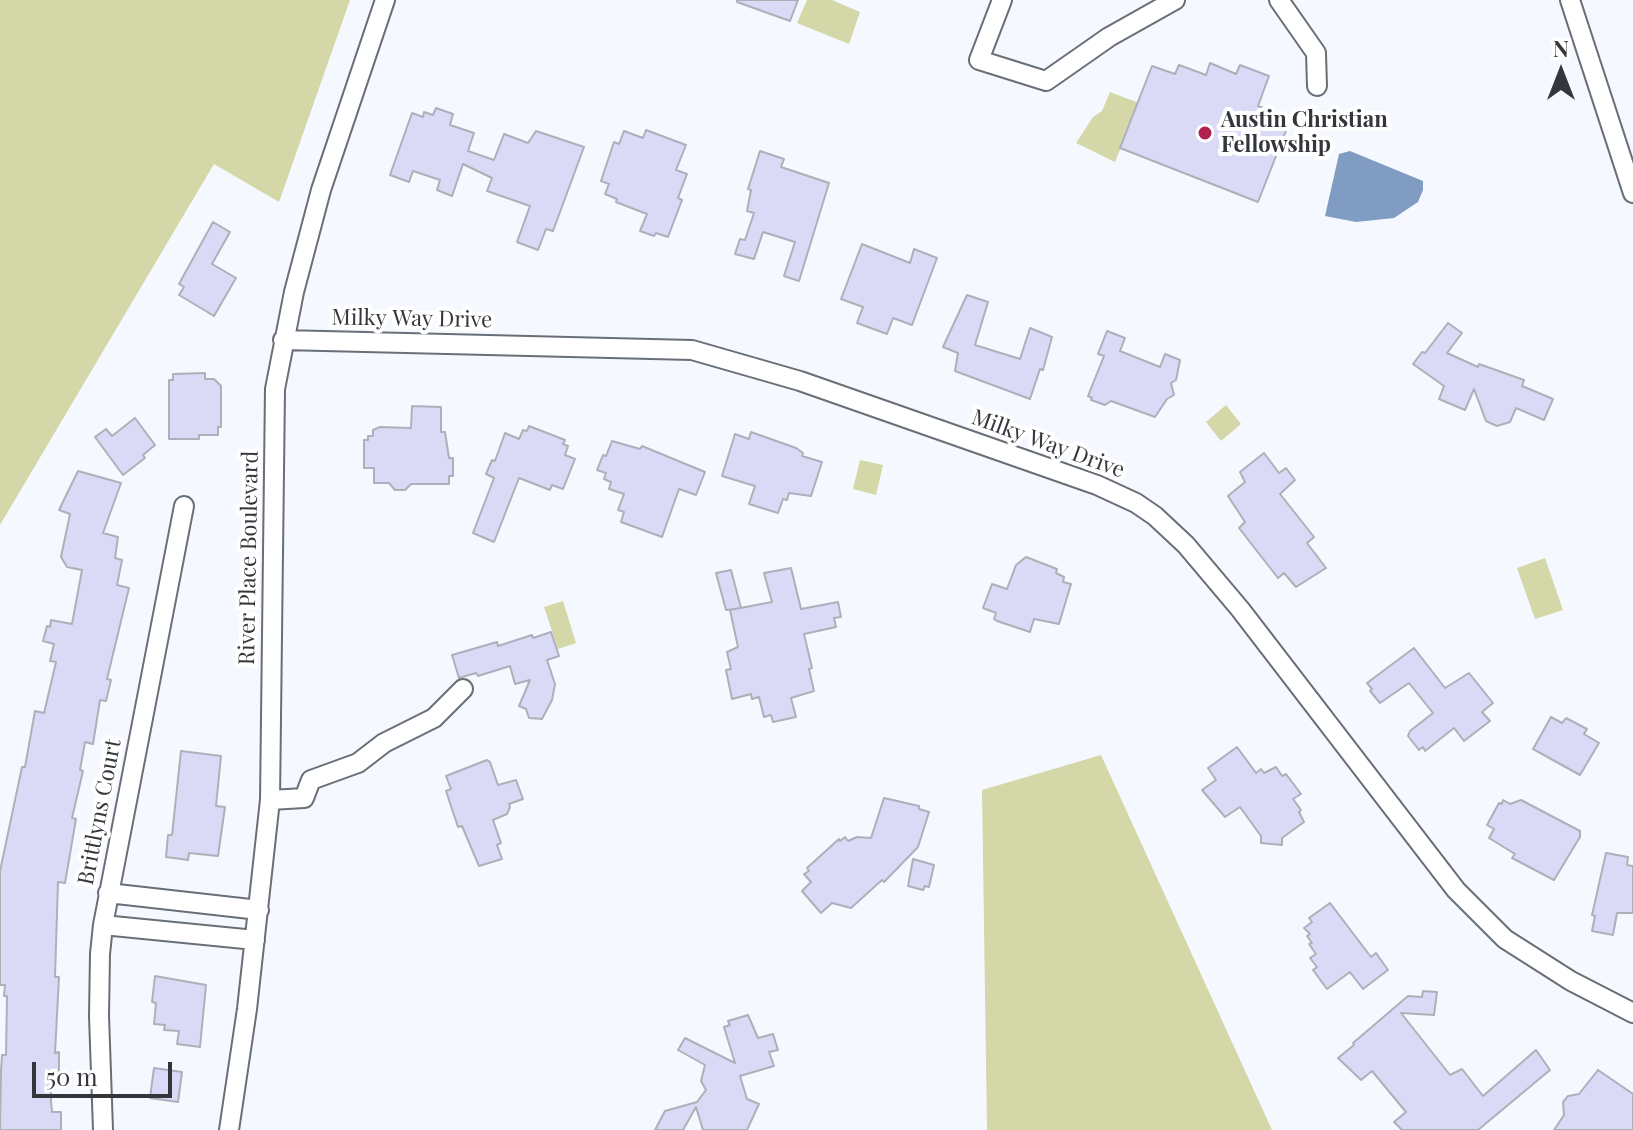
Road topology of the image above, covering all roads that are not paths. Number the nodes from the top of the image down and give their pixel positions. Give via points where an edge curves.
1 (385, 0) edge
2 (1002, 0) edge
3 (1175, 0) edge
4 (1279, 0) edge
5 (1570, 0) edge
6 (1317, 86) dead end
7 (1633, 193) edge
8 (283, 340) junction
9 (184, 506) dead end
10 (463, 689) dead end
11 (270, 800) junction
12 (108, 893) junction
13 (259, 910) junction
14 (103, 925) junction
15 (255, 940) junction
16 (1633, 1013) edge
17 (103, 1130) edge
18 (229, 1130) edge

1 - 8 street, River Place Boulevard via 321,190
2 - 3 street via 979,60 1046,81
4 - 6 street via 1316,53
5 - 7 street
8 - 11 street, River Place Boulevard via 275,389
8 - 16 street, Milky Way Drive via 692,350 815,387 1136,503 1186,545 1240,609 1456,890 1505,939
9 - 12 street, Brittlyns Court
10 - 11 street via 434,718 358,763 311,780 304,798
11 - 13 street, River Place Boulevard
12 - 13 street
12 - 14 street, Brittlyns Court
13 - 15 street, River Place Boulevard
14 - 15 street
14 - 17 street, Brittlyns Court
15 - 18 street, River Place Boulevard

